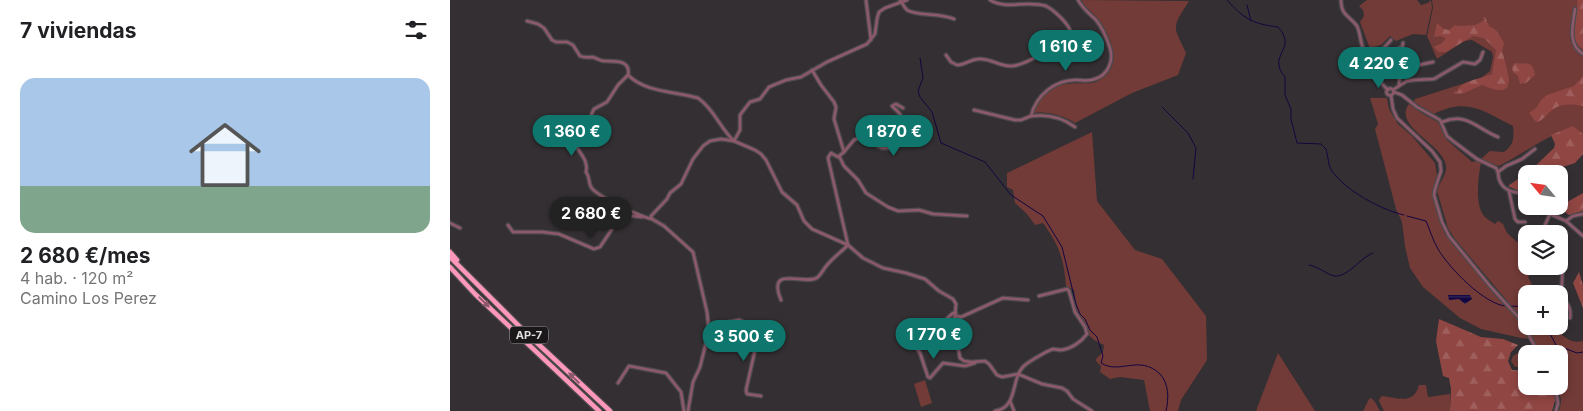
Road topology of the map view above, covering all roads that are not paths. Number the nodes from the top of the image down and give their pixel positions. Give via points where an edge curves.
1 (866, 0) edge
2 (907, 0) edge
3 (990, 0) edge
4 (1028, 0) edge
5 (1078, 0) edge
6 (1341, 0) edge
7 (901, 1) edge
8 (1575, 9) dead end
9 (954, 19) dead end
10 (526, 21) dead end
11 (871, 40) junction
12 (1391, 40) dead end
13 (1403, 42) dead end
14 (1483, 52) dead end
15 (1365, 53) junction
16 (1583, 54) edge
17 (946, 55) dead end
18 (1433, 62) dead end
19 (812, 70) junction
20 (1400, 70) junction
21 (628, 75) junction
22 (1398, 86) junction
23 (1388, 90) junction
24 (1394, 91) junction
25 (1391, 95) junction
26 (902, 108) dead end
27 (974, 110) dead end
28 (1031, 116) junction
29 (1442, 122) junction
30 (1075, 127) dead end
31 (1498, 137) dead end
32 (734, 141) junction
33 (1535, 148) dead end
34 (844, 152) junction
35 (839, 156) junction
36 (1498, 172) junction
37 (1510, 191) junction
38 (1518, 192) edge
39 (1583, 214) edge
40 (1552, 215) edge
41 (967, 216) dead end
42 (646, 218) junction
43 (652, 219) junction
44 (1566, 221) junction
45 (1525, 222) dead end
46 (450, 223) edge
47 (508, 225) dead end
48 (460, 228) dead end
49 (1583, 236) edge
50 (848, 245) junction
51 (450, 252) edge
52 (450, 257) edge
53 (450, 267) edge
54 (1563, 275) edge
55 (478, 286) junction
56 (1039, 296) dead end
57 (781, 300) dead end
58 (1028, 300) dead end
59 (955, 315) junction
60 (1570, 318) dead end
61 (709, 326) junction
62 (939, 326) dead end
63 (907, 334) dead end
64 (1534, 345) edge
65 (976, 362) junction
66 (1018, 374) junction
67 (618, 383) dead end
68 (1557, 395) edge
69 (761, 396) dead end
70 (1010, 401) junction
71 (599, 411) edge
72 (610, 411) edge
73 (686, 411) edge
74 (995, 411) edge
75 (1014, 411) edge
76 (1092, 411) edge
77 (1556, 411) edge

1 - 11 street
2 - 7 street
3 - 4 street via 998,4
4 - 17 street via 1048,7 1065,23 1072,40 1013,66 982,59 957,65
5 - 28 street via 1098,24 1110,48 1110,65 1095,79 1069,80 1051,88 1039,98
6 - 15 street via 1344,14 1358,28
7 - 9 street via 910,12
7 - 11 street via 882,10
8 - 16 street via 1572,39
10 - 21 street via 544,28 552,40 573,45 580,56 601,61 614,60 626,65
11 - 19 street
12 - 15 street via 1382,50
13 - 20 street via 1397,52 1401,56
14 - 22 street via 1475,64 1463,62 1434,79 1407,81
15 - 23 street via 1376,78
18 - 20 street
19 - 32 street via 769,87 760,99 750,102 740,114 740,130
19 - 34 street via 836,107 834,119
20 - 22 street
21 - 32 street via 645,87 698,98
21 - 42 street via 607,102 594,109 589,126 575,131 575,143 587,163 586,172 593,189
22 - 24 street
23 - 24 street
23 - 25 street
24 - 25 street
24 - 29 street
25 - 64 street via 1397,118 1440,162 1441,171 1434,195 1449,236 1516,314
26 - 34 street via 896,104 892,106 901,115 902,122 900,139 893,148 882,148 861,137
27 - 28 street via 1015,120
28 - 30 street via 1053,116
29 - 31 street via 1462,118
29 - 36 street via 1450,139 1477,159 1494,166
32 - 43 street via 721,139 703,146 684,180 651,216
32 - 50 street via 761,154 782,192 797,205 807,225
33 - 36 street
34 - 35 street
35 - 41 street via 866,193 898,212 919,210
35 - 50 street via 831,153 828,158
36 - 37 street via 1501,183
37 - 38 street
37 - 45 street via 1515,219
39 - 44 street
40 - 44 street
42 - 43 street
42 - 47 street via 615,214 612,229 594,249 559,234 513,232
43 - 61 street via 693,252
44 - 49 street
46 - 48 street
50 - 57 street via 817,278 781,280 777,291
50 - 59 street via 863,258 883,268 925,279 954,299
51 - 55 highway
52 - 55 highway, AP-7
53 -> 71 highway, AP-7
54 - 60 street via 1562,294 1569,304
72 -> 55 highway, AP-7
56 - 66 street via 1067,289 1087,334 1078,344 1052,350 1026,363
58 - 59 street via 1003,298 961,317
59 - 62 street via 953,313
59 - 65 street via 960,358
61 - 69 street via 739,320 744,322 755,350 746,390 747,394
61 - 73 street
63 - 65 street via 920,352 930,378 943,363 971,366
65 - 66 street via 985,361 1002,377
66 - 70 street
66 - 76 street via 1067,391 1073,400
67 - 73 street via 629,366 666,373 681,392
68 - 77 street
70 - 74 street via 1004,409
70 - 75 street

